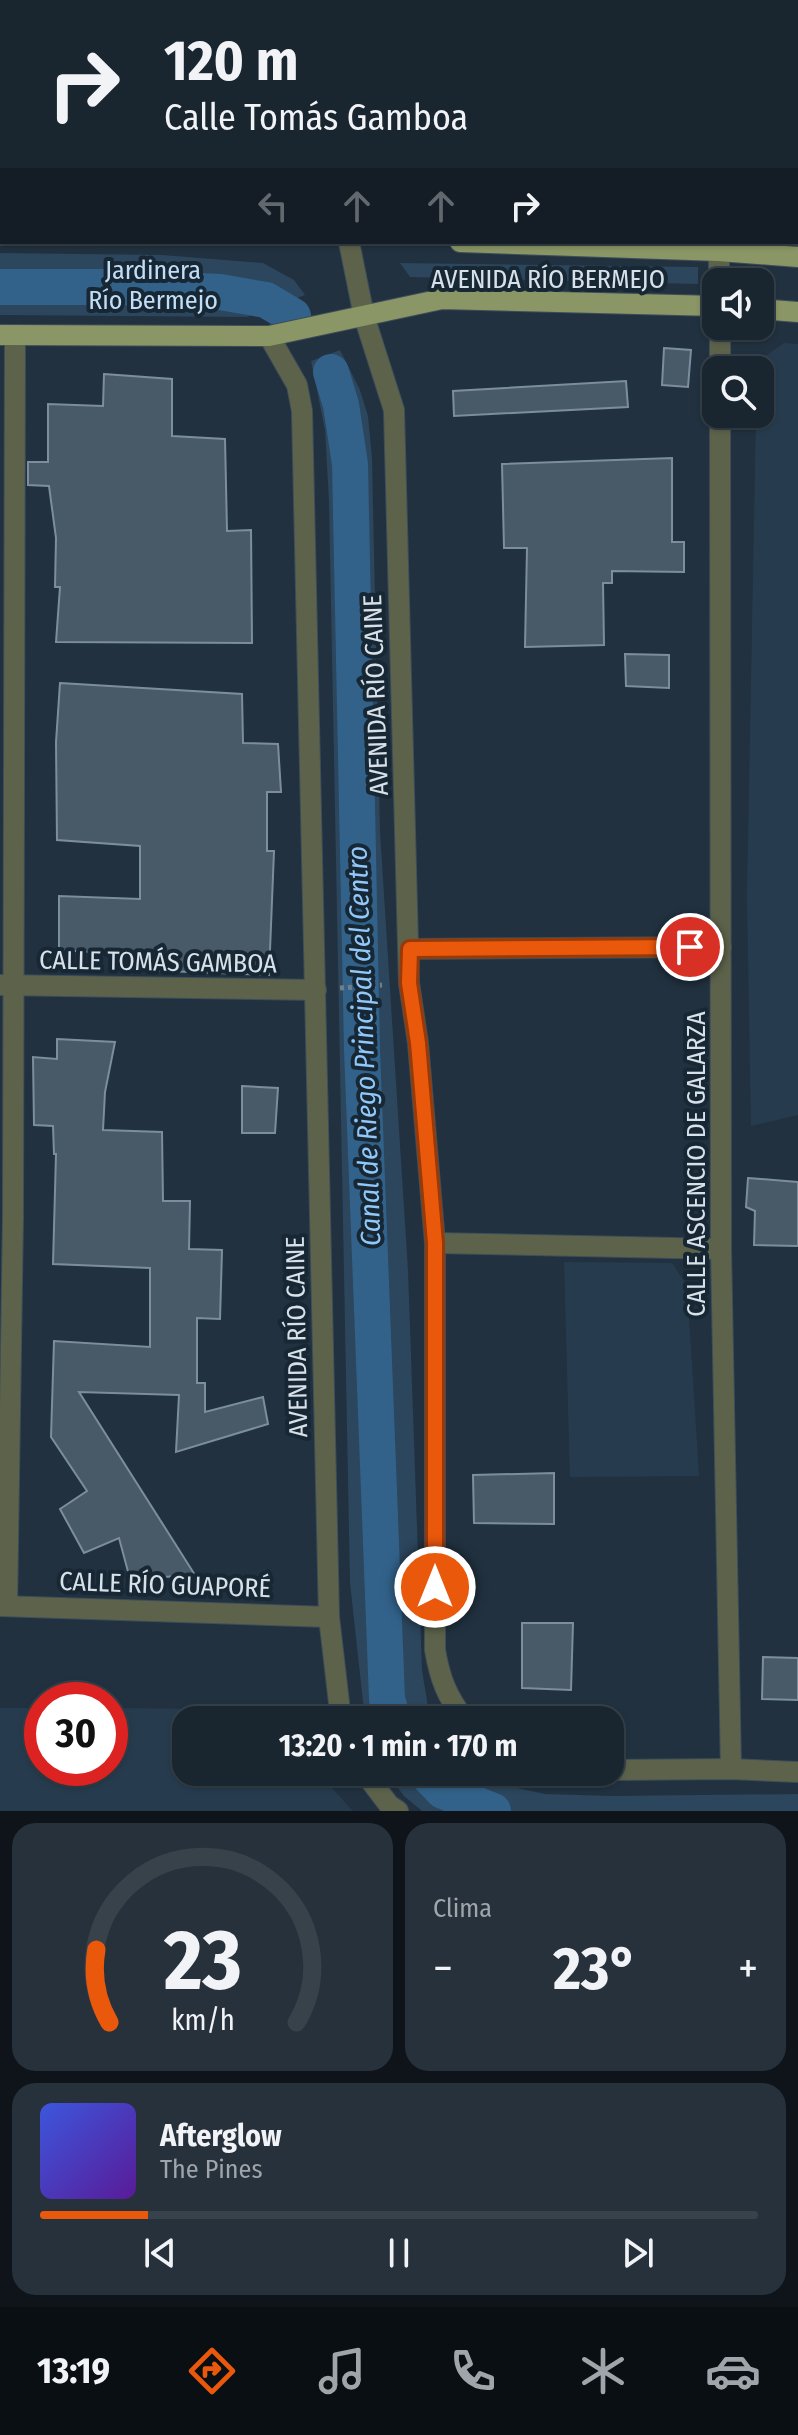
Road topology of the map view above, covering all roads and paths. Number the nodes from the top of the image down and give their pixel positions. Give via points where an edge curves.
1 (349, 244) edge
2 (564, 244) edge
3 (719, 247) edge
4 (798, 257) edge
5 (719, 268) edge
6 (702, 306) edge
7 (774, 310) edge
8 (798, 312) edge
9 (364, 316) junction
10 (8, 335) edge
11 (269, 336) junction
12 (720, 428) edge
13 (721, 947) junction
14 (410, 949) junction
15 (7, 985) edge
16 (372, 985) dead end
17 (339, 988) dead end
18 (316, 990) junction
19 (7, 1216) edge
20 (435, 1243) junction
21 (721, 1249) junction
22 (3, 1606) edge
23 (329, 1617) junction
24 (339, 1706) edge
25 (454, 1706) edge
26 (731, 1769) junction
27 (624, 1770) edge
28 (798, 1772) edge
29 (375, 1786) edge
30 (398, 1811) edge

1 - 9 street, AVENIDA RÍO CAINE
2 - 3 main road, AVENIDA RÍO BERMEJO
3 - 4 main road, AVENIDA RÍO BERMEJO
3 - 5 street
6 - 9 main road, AVENIDA RÍO BERMEJO via 442,299
7 - 8 main road
9 - 11 main road, AVENIDA RÍO BERMEJO
9 - 14 street, AVENIDA RÍO CAINE via 394,410
10 - 11 main road, AVENIDA RÍO BERMEJO
10 - 15 street
11 - 18 street, AVENIDA RÍO CAINE via 297,385 302,411
12 - 13 street, CALLE ASCENCIO DE GALARZA
13 - 14 street
13 - 21 street, CALLE ASCENCIO DE GALARZA
14 - 20 street, AVENIDA RÍO CAINE
15 - 18 street, CALLE TOMÁS GAMBOA
15 - 19 street
16 - 17 path
18 - 23 street, AVENIDA RÍO CAINE
19 - 22 street
20 - 21 street
20 - 25 street, AVENIDA RÍO CAINE via 435,1650 439,1677
21 - 26 street, CALLE ASCENCIO DE GALARZA
22 - 23 street, CALLE RÍO GUAPORÉ
23 - 24 street, AVENIDA RÍO CAINE
26 - 27 street
26 - 28 street
29 - 30 street

